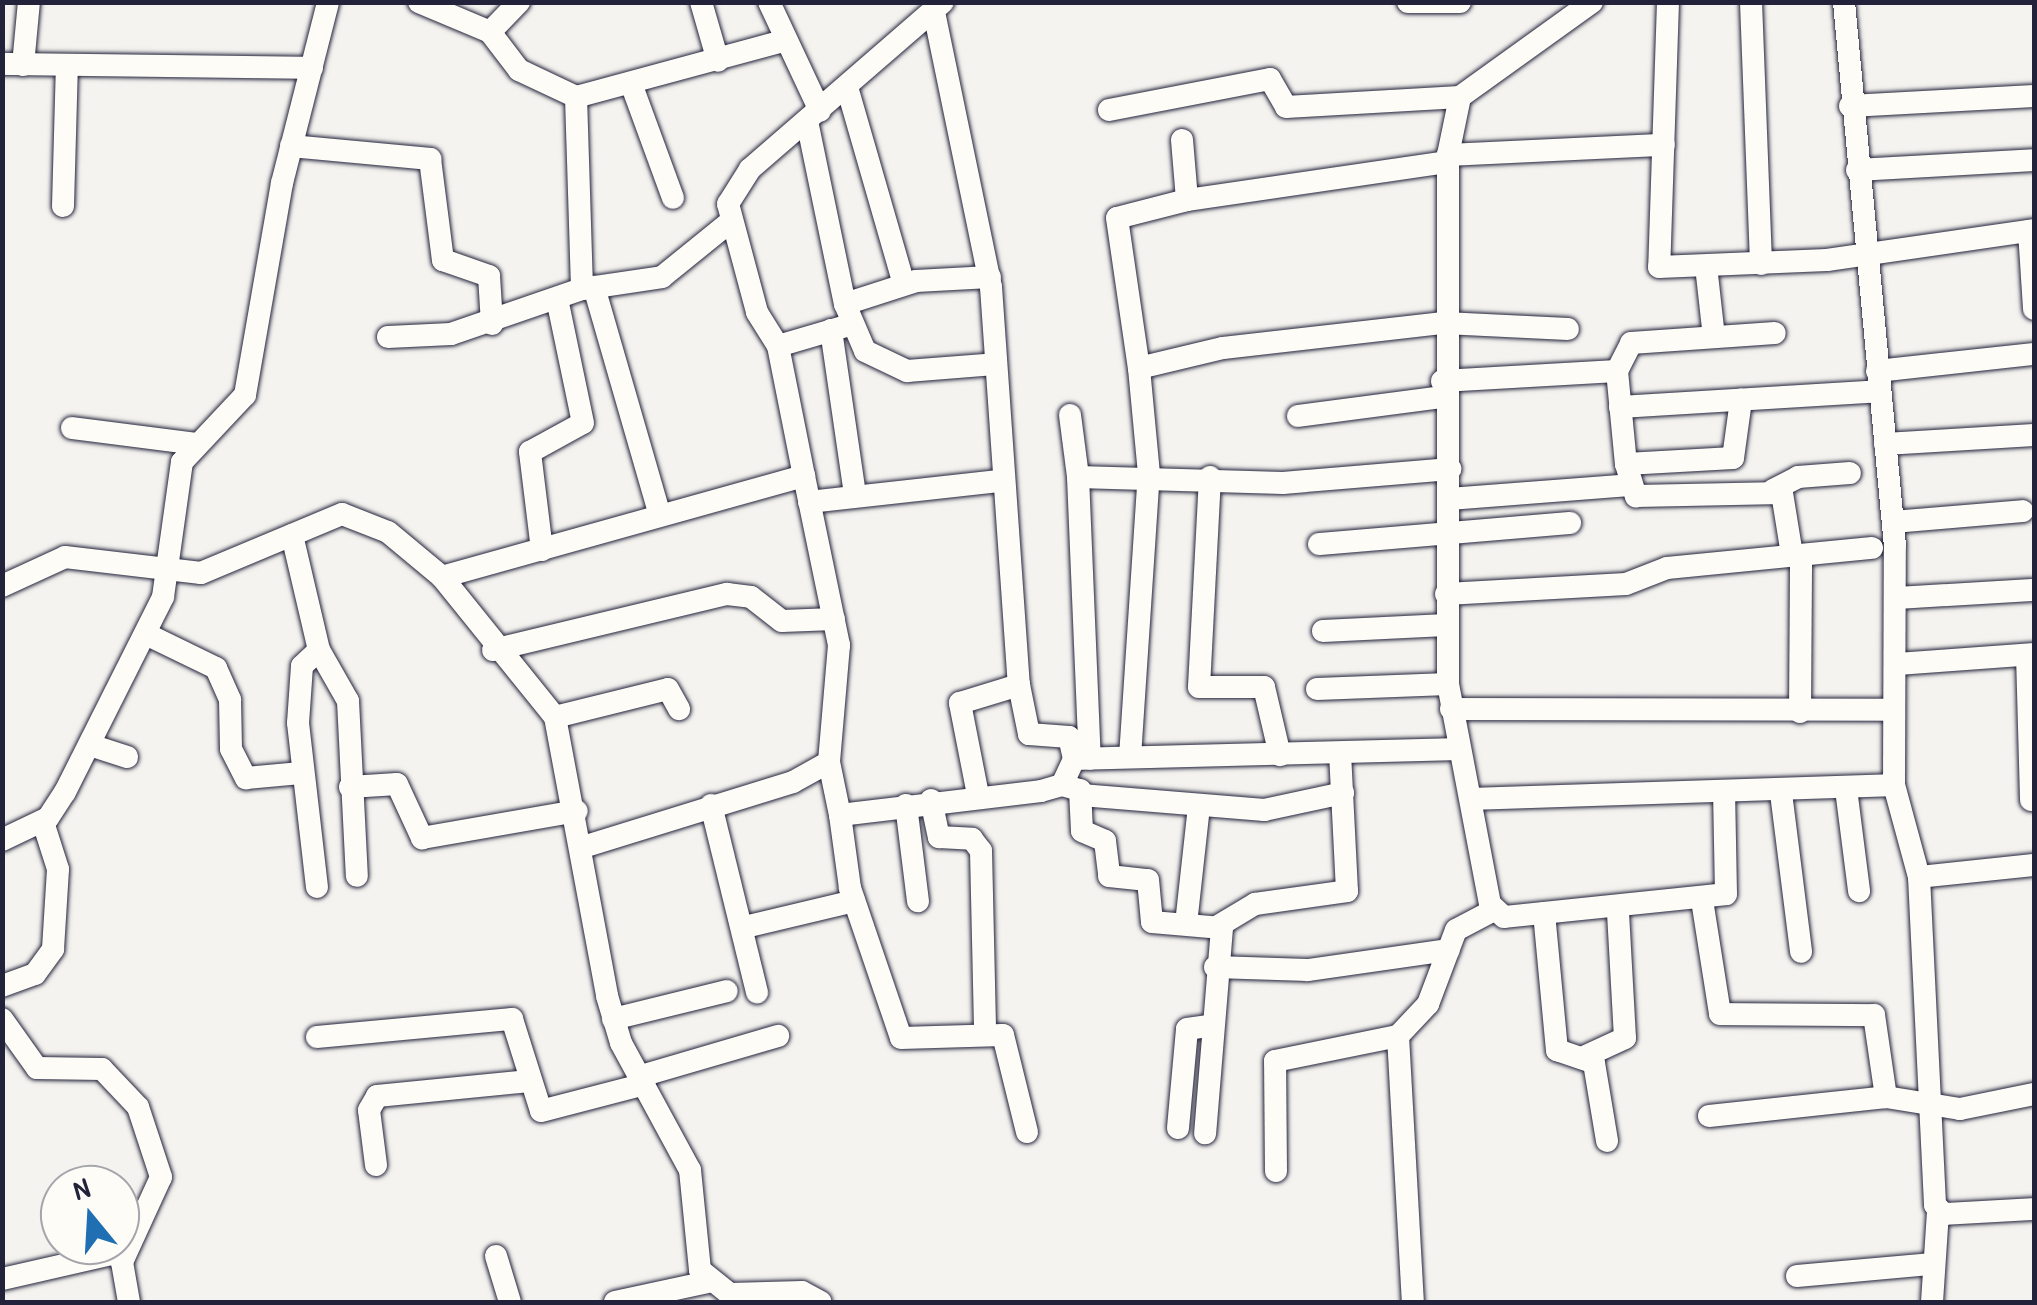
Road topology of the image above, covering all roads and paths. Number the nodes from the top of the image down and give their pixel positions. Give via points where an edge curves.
1 (30, 2) edge
2 (328, 2) edge
3 (419, 2) edge
4 (519, 2) edge
5 (701, 2) edge
6 (769, 2) edge
7 (1408, 2) edge
8 (1460, 2) edge
9 (1592, 2) edge
10 (1668, 2) edge
11 (1751, 2) edge
12 (1844, 2) edge
13 (938, 7) edge
14 (490, 32) junction
15 (784, 42) junction
16 (718, 61) junction
17 (13, 64) edge
18 (67, 66) junction
19 (312, 68) junction
20 (632, 86) junction
21 (847, 87) junction
22 (2034, 96) edge
23 (576, 97) junction
24 (1460, 97) junction
25 (1850, 106) junction
26 (1109, 110) dead end
27 (813, 116) junction
28 (1182, 140) dead end
29 (1664, 144) junction
30 (291, 146) junction
31 (1448, 158) junction
32 (2034, 160) edge
33 (1856, 170) junction
34 (673, 198) dead end
35 (1187, 200) junction
36 (63, 206) dead end
37 (730, 222) junction
38 (2032, 230) edge
39 (1866, 251) junction
40 (1761, 264) junction
41 (1706, 266) junction
42 (990, 277) junction
43 (904, 284) junction
44 (588, 288) junction
45 (2034, 289) edge
46 (556, 299) junction
47 (2034, 310) edge
48 (843, 320) junction
49 (1444, 323) junction
50 (492, 324) junction
51 (1568, 329) dead end
52 (1775, 333) dead end
53 (1714, 337) junction
54 (388, 338) dead end
55 (778, 346) junction
56 (2034, 354) edge
57 (995, 364) junction
58 (1139, 368) junction
59 (1617, 371) junction
60 (1878, 381) junction
61 (1442, 389) junction
62 (1740, 400) junction
63 (1620, 407) junction
64 (1070, 416) dead end
65 (1298, 416) dead end
66 (72, 428) dead end
67 (2034, 436) edge
68 (197, 444) junction
69 (1885, 444) junction
70 (1450, 469) junction
71 (1850, 472) dead end
72 (1148, 474) junction
73 (1628, 474) junction
74 (804, 476) junction
75 (1078, 477) junction
76 (1210, 477) junction
77 (999, 481) junction
78 (1772, 490) junction
79 (856, 495) junction
80 (1450, 499) junction
81 (809, 502) junction
82 (2023, 511) dead end
83 (660, 515) junction
84 (1893, 522) junction
85 (1570, 523) dead end
86 (1448, 533) junction
87 (292, 535) junction
88 (1320, 544) dead end
89 (1872, 548) dead end
90 (542, 550) junction
91 (1797, 555) junction
92 (167, 575) junction
93 (442, 577) junction
94 (2, 586) edge
95 (2032, 590) edge
96 (1446, 594) junction
97 (1897, 598) junction
98 (834, 619) junction
99 (1446, 625) junction
100 (1323, 631) dead end
101 (146, 634) junction
102 (320, 650) junction
103 (493, 650) junction
104 (2031, 654) edge
105 (1898, 664) junction
106 (1448, 684) junction
107 (1019, 685) junction
108 (1317, 689) dead end
109 (679, 709) dead end
110 (1451, 710) junction
111 (1894, 710) junction
112 (1800, 712) junction
113 (555, 717) junction
114 (90, 745) junction
115 (1458, 749) junction
116 (1340, 754) junction
117 (1280, 755) junction
118 (1130, 756) junction
119 (127, 758) dead end
120 (1082, 759) junction
121 (829, 762) junction
122 (302, 773) junction
123 (1894, 785) junction
124 (350, 787) junction
125 (1846, 789) junction
126 (1072, 790) junction
127 (1724, 792) junction
128 (1343, 793) junction
129 (1781, 793) junction
130 (978, 796) junction
131 (1472, 799) junction
132 (932, 800) junction
133 (2031, 800) dead end
134 (906, 804) junction
135 (710, 805) junction
136 (1199, 807) junction
137 (577, 811) junction
138 (840, 815) junction
139 (44, 822) junction
140 (2, 840) edge
141 (583, 847) junction
142 (2034, 865) edge
143 (357, 876) dead end
144 (1919, 877) junction
145 (317, 887) dead end
146 (1859, 892) dead end
147 (1702, 900) junction
148 (854, 901) junction
149 (918, 901) dead end
150 (1494, 910) junction
151 (1618, 911) junction
152 (1544, 913) junction
153 (1186, 924) junction
154 (1220, 925) junction
155 (744, 927) junction
156 (1449, 950) junction
157 (1801, 952) dead end
158 (1215, 967) junction
159 (2, 986) edge
160 (727, 990) dead end
161 (758, 992) dead end
162 (613, 1019) junction
163 (2, 1020) edge
164 (1210, 1026) junction
165 (984, 1032) junction
166 (778, 1036) dead end
167 (1398, 1036) junction
168 (317, 1037) dead end
169 (1586, 1056) junction
170 (643, 1080) junction
171 (529, 1081) junction
172 (2034, 1094) edge
173 (1886, 1097) junction
174 (1936, 1099) junction
175 (1709, 1116) dead end
176 (1178, 1128) dead end
177 (1027, 1132) dead end
178 (1205, 1132) dead end
179 (1607, 1142) dead end
180 (376, 1165) dead end
181 (1276, 1170) dead end
182 (2034, 1209) edge
183 (1938, 1212) junction
184 (140, 1227) edge
185 (496, 1256) dead end
186 (1932, 1264) junction
187 (64, 1265) edge
188 (126, 1265) edge
189 (1797, 1276) dead end
190 (2, 1279) edge
191 (708, 1282) junction
192 (129, 1302) edge
193 (510, 1302) edge
194 (614, 1302) edge
195 (821, 1302) edge
196 (1412, 1302) edge
197 (1932, 1302) edge

1 - 17 street
2 - 19 street
3 - 14 street
4 - 14 street
5 - 16 street
6 - 15 street
7 - 8 street
9 - 24 street
10 - 29 street
11 - 40 street
12 - 25 street
13 - 21 street
13 - 42 street
14 - 23 street via 519,70
15 - 16 street
15 - 27 street
16 - 20 street
17 - 18 street
18 - 19 street
18 - 36 street
19 - 30 street
20 - 23 street
20 - 34 street
21 - 27 street
21 - 43 street
22 - 25 street
23 - 44 street
24 - 26 street via 1286,107 1270,79
24 - 31 street
25 - 33 street
27 - 37 street via 750,169 728,204
27 - 48 street
28 - 35 street
29 - 31 street
29 - 41 street via 1660,267
30 - 50 street via 430,160 443,260 489,276
30 - 68 street via 252,374
31 - 35 street
31 - 49 street
32 - 33 street
33 - 39 street
35 - 58 street via 1118,218
37 - 44 street via 662,277
37 - 55 street via 757,312
38 - 39 street
38 - 45 street
39 - 40 street
39 - 60 street
40 - 41 street
41 - 53 street
42 - 43 street
42 - 57 street
43 - 48 street
44 - 46 street
44 - 83 street
45 - 47 street
46 - 50 street
46 - 90 street via 583,423 530,452
48 - 55 street
48 - 57 street via 865,351 894,368
48 - 79 street
49 - 51 street
49 - 58 street via 1222,348
49 - 61 street
50 - 54 street
52 - 53 street
53 - 59 street via 1631,343
55 - 74 street
56 - 60 street
57 - 77 street
58 - 72 street
59 - 61 street
59 - 63 street
60 - 62 street
60 - 69 street
61 - 65 street
61 - 70 street
62 - 63 street
62 - 73 street via 1733,458
63 - 73 street
64 - 75 street
66 - 68 street
67 - 69 street
68 - 92 street via 176,480
69 - 84 street
70 - 76 street via 1283,483
70 - 80 street
71 - 78 street via 1798,476
72 - 75 street
72 - 76 street
72 - 118 street
73 - 78 street via 1648,497
73 - 80 street
74 - 81 street
74 - 83 street
75 - 120 street
76 - 117 street via 1200,688 1264,687
77 - 79 street
77 - 107 street
78 - 91 street via 1787,499
79 - 81 street
80 - 86 street
81 - 98 street
82 - 84 street
83 - 90 street
84 - 97 street
85 - 86 street
86 - 88 street
86 - 96 street
87 - 92 street via 219,569
87 - 93 street via 354,514
87 - 102 street
89 - 91 street
90 - 93 street
91 - 96 street via 1666,568 1626,584
91 - 112 street
92 - 94 street via 65,557
92 - 101 street
93 - 103 street
95 - 97 street
96 - 99 street
97 - 105 street
98 - 103 street via 782,621 751,597 727,594
98 - 121 street via 840,703
99 - 100 street
99 - 106 street
101 - 114 street
101 - 122 street via 216,668 240,773
102 - 122 street via 302,666
102 - 124 street via 346,688
103 - 113 street via 536,684
104 - 105 street
104 - 133 street
105 - 111 street
106 - 108 street
106 - 110 street
107 - 120 street via 1029,734 1069,737
107 - 130 street via 960,703
109 - 113 street via 668,689
110 - 112 street
110 - 115 street
111 - 112 street
111 - 123 street
113 - 137 street
114 - 119 street
114 - 139 street
115 - 116 street
115 - 131 street
116 - 117 street
116 - 128 street
117 - 118 street
118 - 120 street
120 - 126 street
121 - 135 street
121 - 138 street
122 - 145 street
123 - 125 street
123 - 144 street
124 - 137 street via 398,784 422,838
124 - 143 street
125 - 129 street
125 - 146 street
126 - 130 street
126 - 136 street
126 - 153 street via 1082,831 1105,841 1106,872 1148,880 1148,918
127 - 129 street
127 - 131 street
127 - 147 street via 1731,891
128 - 136 street via 1280,809
128 - 154 street via 1347,891 1254,904
129 - 157 street
130 - 132 street
131 - 150 street
132 - 134 street
132 - 165 street via 939,837 972,839 981,851
134 - 138 street
134 - 149 street
135 - 141 street
135 - 155 street
136 - 153 street
137 - 141 street
138 - 148 street
139 - 140 street
139 - 159 street via 59,880 53,949 36,974
141 - 162 street
142 - 144 street
144 - 174 street
147 - 151 street
147 - 173 street via 1720,1014 1874,1016
148 - 155 street
148 - 165 street via 905,1042
150 - 152 street
150 - 156 street via 1462,924
151 - 152 street
151 - 169 street via 1625,1038
152 - 169 street via 1557,1050
153 - 154 street
154 - 158 street
155 - 161 street
156 - 158 street via 1308,970
156 - 167 street via 1421,1016
158 - 164 street
160 - 162 street
162 - 170 street
163 - 184 street via 36,1068 102,1069 138,1106 159,1196
164 - 176 street via 1188,1030
164 - 178 street
165 - 177 street via 1003,1035
166 - 170 street
167 - 181 street via 1275,1062
167 - 196 street
168 - 171 street via 512,1018
169 - 179 street via 1598,1073
170 - 171 street via 549,1115
170 - 191 street via 690,1170
171 - 180 street via 377,1096 369,1110
172 - 174 street via 1960,1109
173 - 174 street
173 - 175 street
174 - 183 street
182 - 183 street
183 - 186 street
185 - 193 street
186 - 189 street
186 - 197 street
187 - 190 street
188 - 192 street
191 - 194 street
191 - 195 street via 730,1294 802,1292

